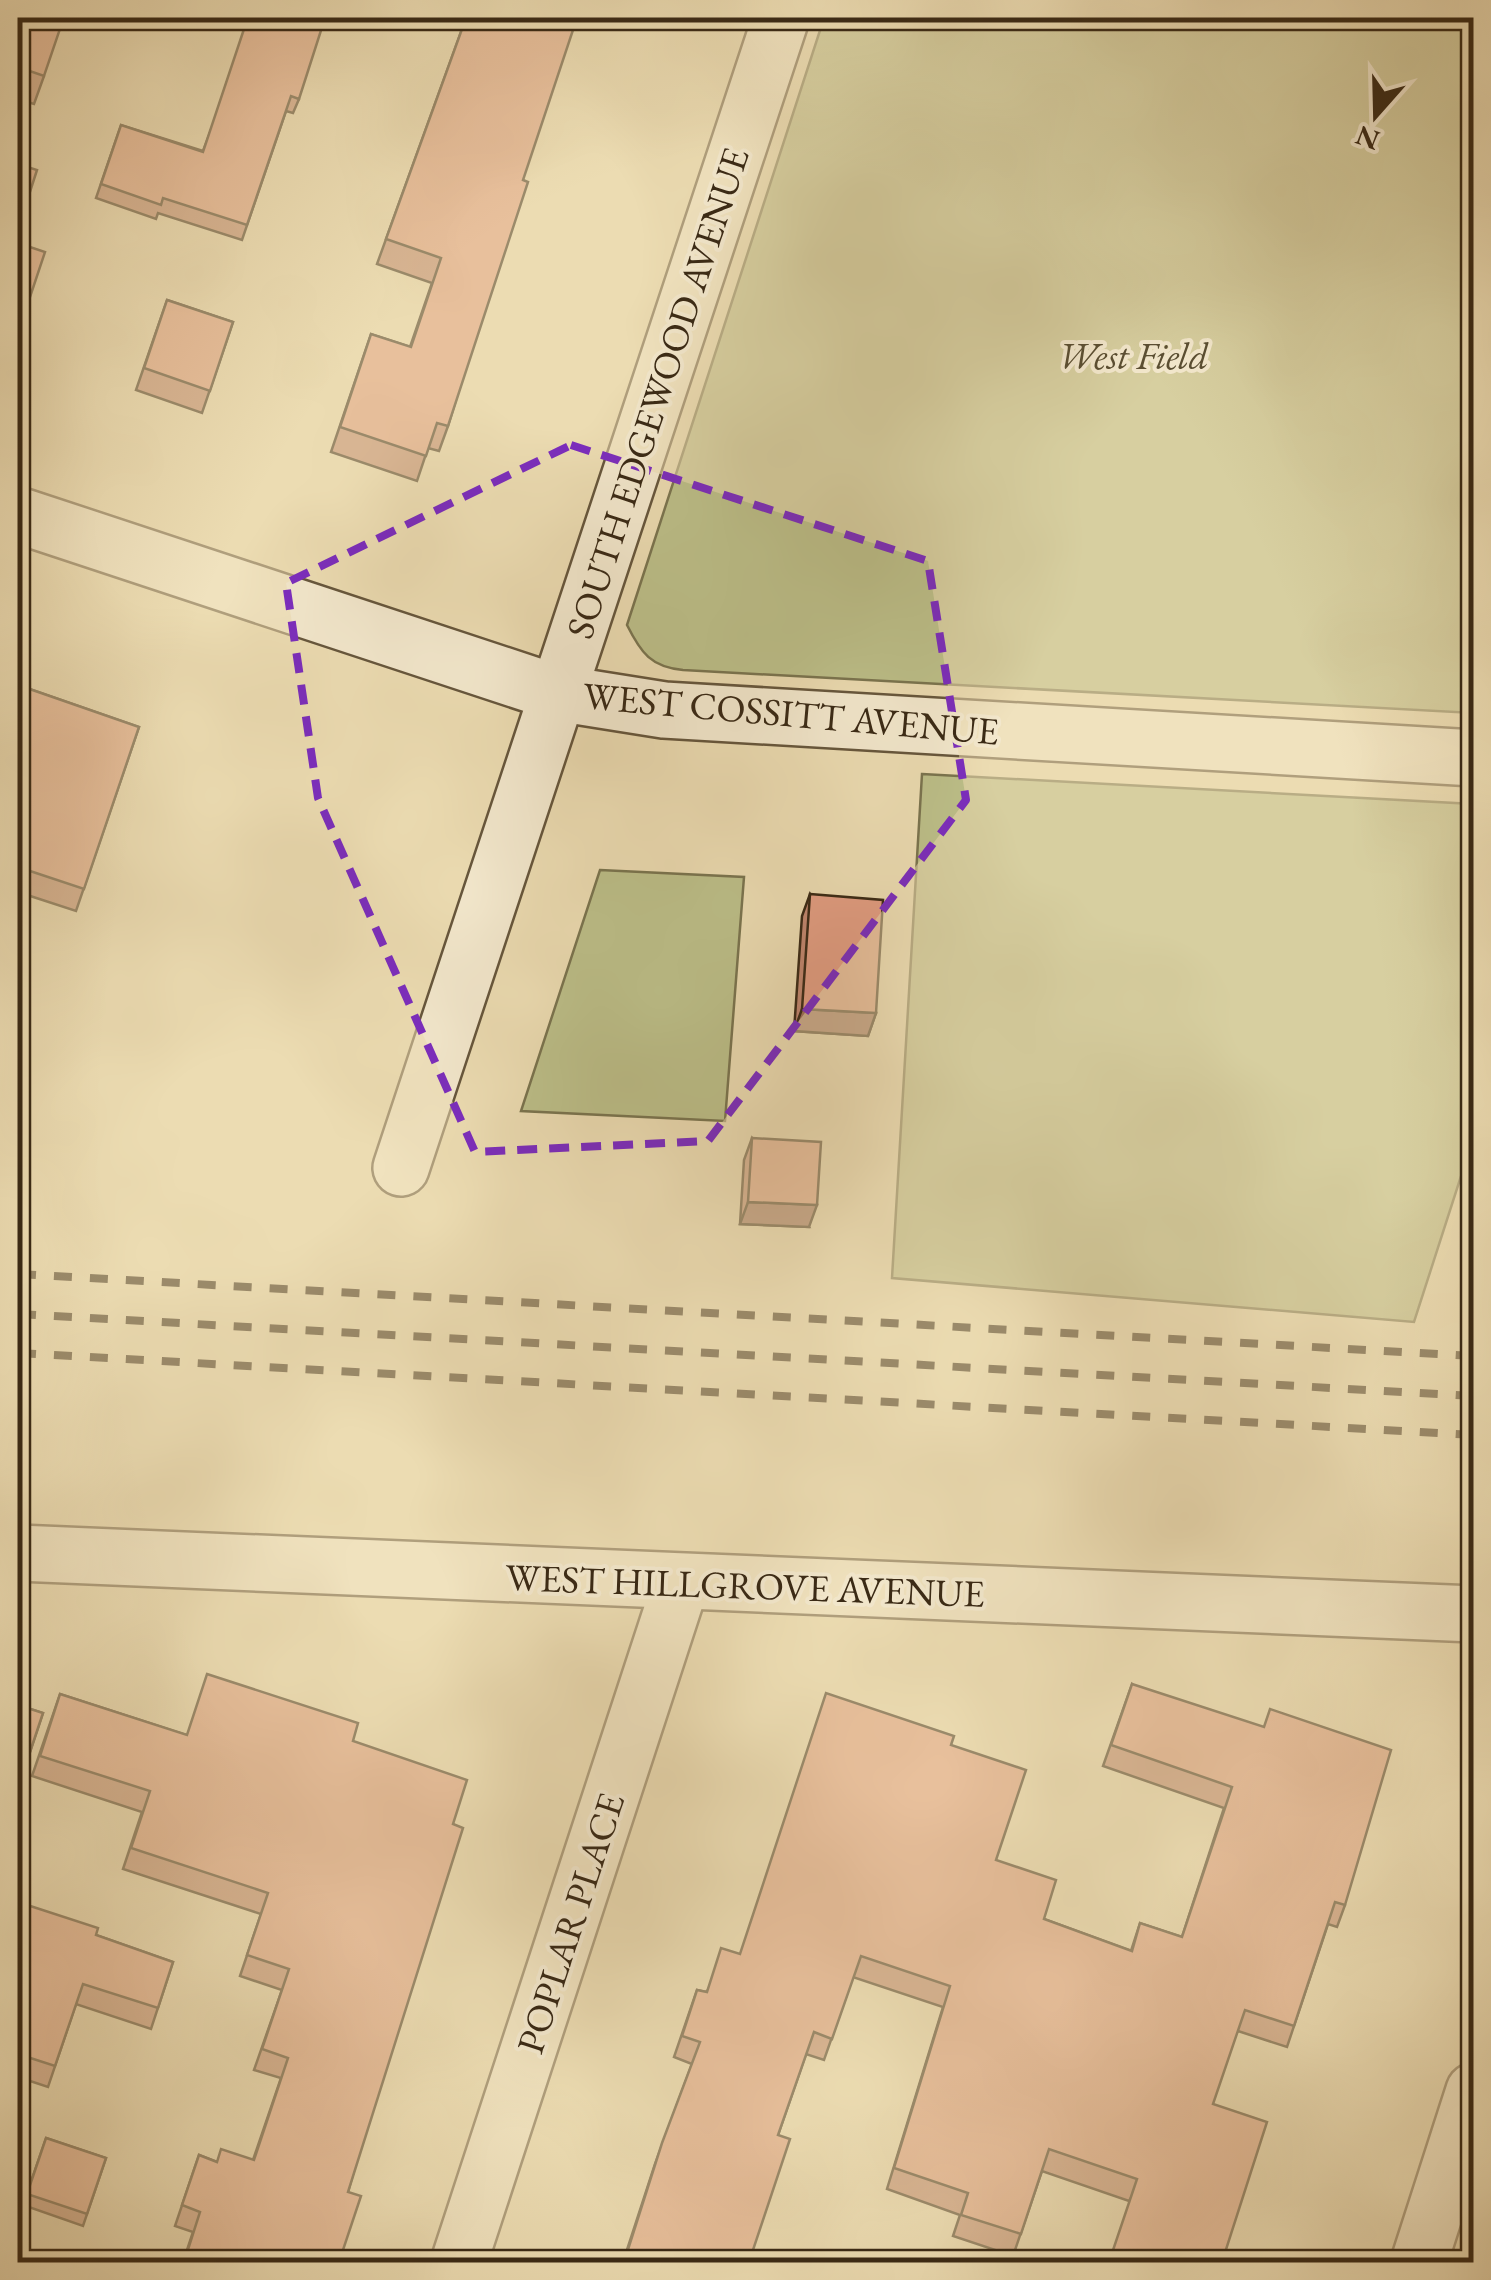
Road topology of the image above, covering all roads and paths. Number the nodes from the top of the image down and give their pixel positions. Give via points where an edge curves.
1 (781, 18) edge
2 (18, 514) edge
3 (558, 693) junction
4 (1474, 758) edge
5 (401, 1168) dead end
6 (18, 1552) edge
7 (681, 1582) junction
8 (1474, 1614) edge
9 (1474, 2092) edge
10 (459, 2262) edge
11 (1419, 2262) edge

1 - 3 street, SOUTH EDGEWOOD AVENUE
2 - 3 street, WEST COSSITT AVENUE
3 - 4 street, WEST COSSITT AVENUE via 664,710
3 - 5 street, SOUTH EDGEWOOD AVENUE
6 - 7 street, WEST HILLGROVE AVENUE
7 - 8 street, WEST HILLGROVE AVENUE
7 - 10 street, POPLAR PLACE
9 - 11 street

